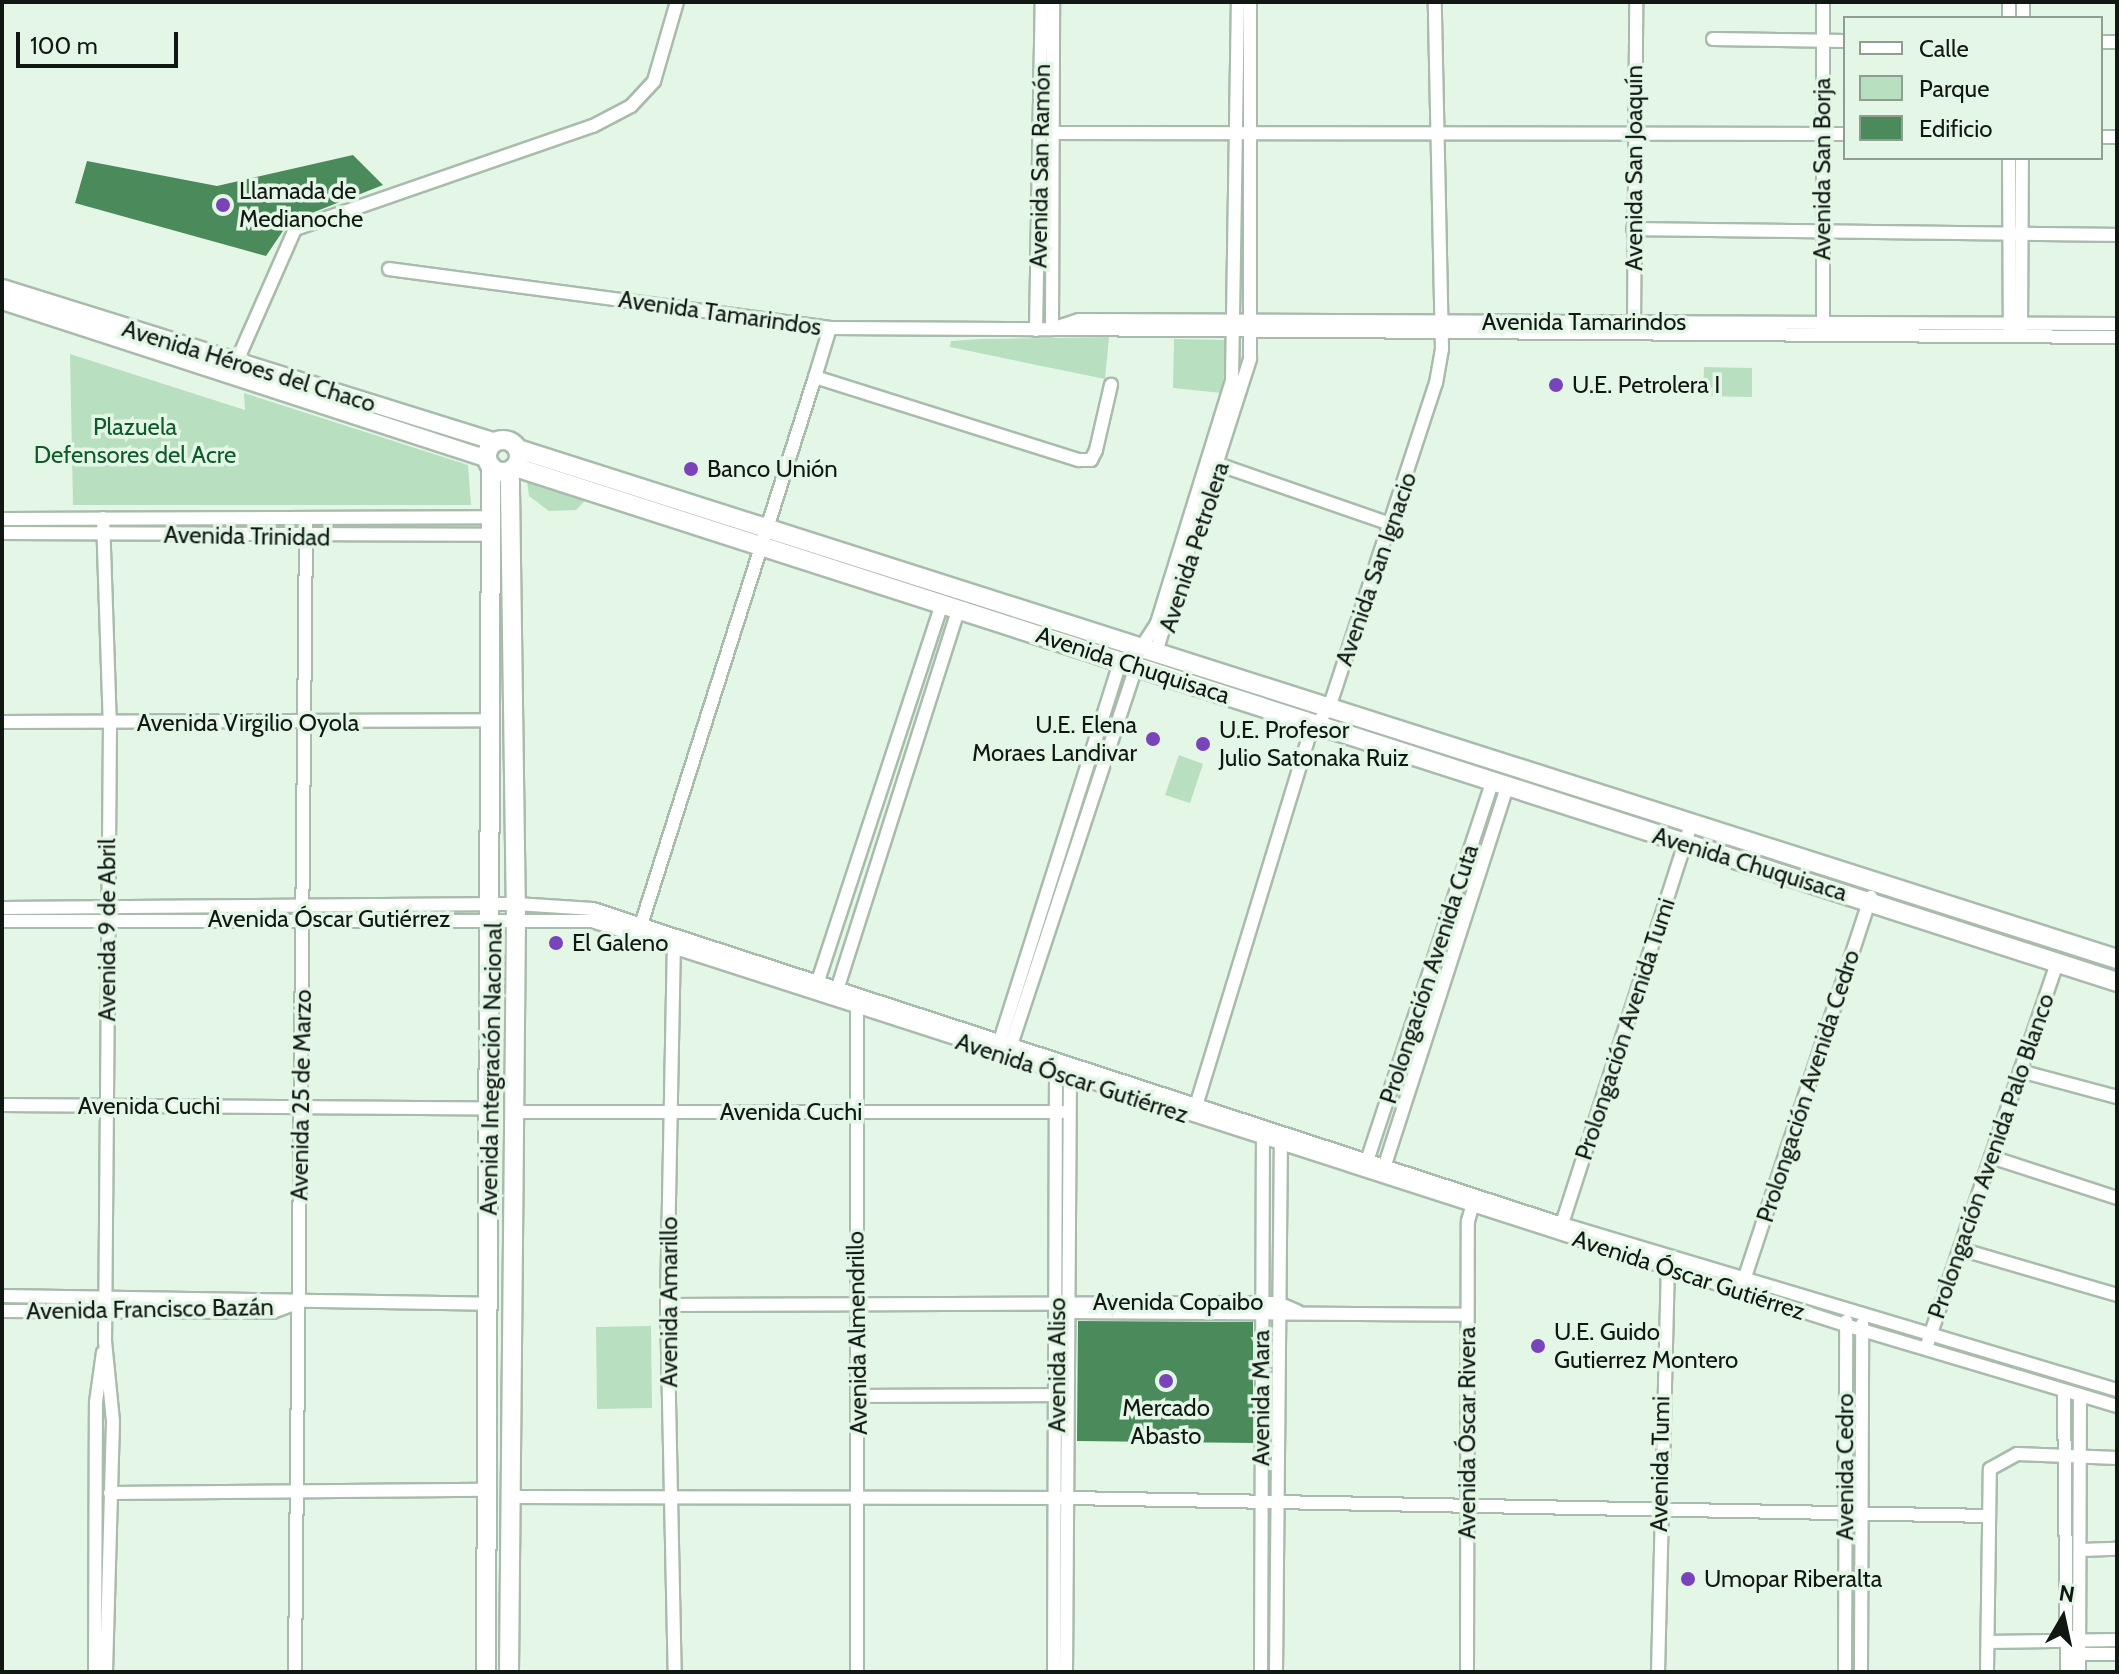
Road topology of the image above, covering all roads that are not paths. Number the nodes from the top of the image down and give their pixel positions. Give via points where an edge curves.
1 (677, 2) edge
2 (1042, 2) edge
3 (1053, 2) edge
4 (1238, 2) edge
5 (1250, 2) edge
6 (1435, 2) edge
7 (1636, 2) edge
8 (1823, 2) edge
9 (1713, 39) dead end
10 (1822, 41) junction
11 (1843, 41) edge
12 (1633, 132) junction
13 (1047, 133) junction
14 (1246, 133) junction
15 (1436, 134) junction
16 (1821, 134) junction
17 (1843, 134) edge
18 (2009, 160) edge
19 (2022, 160) edge
20 (1633, 229) junction
21 (1823, 233) junction
22 (2015, 234) junction
23 (2117, 235) edge
24 (389, 269) dead end
25 (2, 288) edge
26 (2, 301) edge
27 (2117, 324) edge
28 (1441, 325) junction
29 (1233, 326) junction
30 (1252, 327) junction
31 (830, 328) junction
32 (1634, 328) junction
33 (1052, 329) junction
34 (1823, 329) junction
35 (1036, 330) junction
36 (2015, 331) junction
37 (2117, 337) edge
38 (236, 363) junction
39 (815, 377) junction
40 (1111, 385) dead end
41 (492, 456) junction
42 (514, 462) junction
43 (1220, 465) junction
44 (1192, 503) junction
45 (1207, 507) junction
46 (103, 518) junction
47 (306, 518) junction
48 (2, 519) edge
49 (1393, 525) junction
50 (492, 526) junction
51 (2, 533) edge
52 (104, 533) junction
53 (306, 538) junction
54 (768, 538) junction
55 (951, 605) junction
56 (1141, 648) junction
57 (1159, 654) junction
58 (1127, 664) junction
59 (1323, 715) junction
60 (493, 720) junction
61 (2, 722) edge
62 (110, 724) junction
63 (307, 724) junction
64 (1455, 757) junction
65 (1501, 782) junction
66 (1691, 824) junction
67 (1685, 844) junction
68 (1873, 892) junction
69 (2, 908) edge
70 (516, 911) junction
71 (493, 912) junction
72 (106, 914) junction
73 (304, 914) junction
74 (2, 921) edge
75 (640, 929) junction
76 (674, 933) junction
77 (674, 947) junction
78 (2117, 959) edge
79 (2057, 962) junction
80 (2117, 982) edge
81 (816, 987) junction
82 (836, 994) junction
83 (860, 994) junction
84 (855, 1007) junction
85 (1006, 1042) junction
86 (1001, 1056) junction
87 (1056, 1057) junction
88 (1071, 1062) junction
89 (2020, 1071) junction
90 (1057, 1073) junction
91 (1070, 1078) junction
92 (2117, 1097) edge
93 (1197, 1101) junction
94 (2, 1105) edge
95 (106, 1106) junction
96 (299, 1107) junction
97 (489, 1108) junction
98 (513, 1112) junction
99 (669, 1112) junction
100 (854, 1112) junction
101 (1063, 1112) junction
102 (1193, 1116) junction
103 (1263, 1131) junction
104 (1281, 1137) junction
105 (1991, 1157) junction
106 (1366, 1163) junction
107 (1383, 1168) junction
108 (2117, 1198) edge
109 (1474, 1200) junction
110 (1560, 1229) junction
111 (1960, 1249) junction
112 (1668, 1261) junction
113 (1742, 1285) junction
114 (2117, 1295) edge
115 (2, 1296) edge
116 (105, 1303) junction
117 (297, 1303) junction
118 (1278, 1303) junction
119 (490, 1304) junction
120 (667, 1305) junction
121 (1057, 1305) junction
122 (857, 1306) junction
123 (1070, 1308) junction
124 (1261, 1309) junction
125 (1849, 1310) junction
126 (2, 1311) edge
127 (1297, 1311) junction
128 (1467, 1315) junction
129 (1865, 1315) junction
130 (1279, 1316) junction
131 (1845, 1325) junction
132 (1860, 1329) junction
133 (1931, 1335) junction
134 (105, 1341) junction
135 (1926, 1350) junction
136 (2117, 1389) edge
137 (2064, 1391) junction
138 (1063, 1395) junction
139 (2080, 1395) junction
140 (858, 1396) junction
141 (2114, 1405) edge
142 (2071, 1457) junction
143 (2117, 1458) edge
144 (485, 1490) junction
145 (110, 1493) junction
146 (297, 1494) junction
147 (856, 1496) junction
148 (510, 1497) junction
149 (1063, 1498) junction
150 (671, 1499) junction
151 (1261, 1503) junction
152 (1279, 1504) junction
153 (1467, 1509) junction
154 (1659, 1511) junction
155 (1845, 1515) junction
156 (1860, 1515) junction
157 (1987, 1516) junction
158 (2117, 1549) edge
159 (2080, 1550) junction
160 (2117, 1640) edge
161 (1988, 1642) junction
162 (2073, 1648) junction
163 (2117, 1654) edge
164 (95, 1672) edge
165 (106, 1672) edge
166 (295, 1672) edge
167 (486, 1672) edge
168 (509, 1672) edge
169 (675, 1672) edge
170 (857, 1672) edge
171 (1054, 1672) edge
172 (1066, 1672) edge
173 (1261, 1672) edge
174 (1276, 1672) edge
175 (1467, 1672) edge
176 (1658, 1672) edge
177 (1845, 1672) edge
178 (1861, 1672) edge
179 (1987, 1672) edge
180 (2067, 1672) edge
181 (2079, 1672) edge

1 - 38 street via 654,81 631,106 593,126 295,229
2 - 13 street, Avenida San Ramón
3 - 13 street, Avenida San Ramón
4 - 14 street, Avenida Petrolera
5 - 14 street, Avenida Petrolera
6 - 15 street, Avenida San Ignacio
7 - 12 street, Avenida San Joaquín
8 - 10 street, Avenida San Borja
9 - 10 street
10 - 11 street
10 - 16 street, Avenida San Borja
12 - 15 street
12 - 16 street
12 - 20 street, Avenida San Joaquín
13 - 14 street
13 - 33 street, Avenida San Ramón
13 - 35 street, Avenida San Ramón
14 - 15 street
14 - 29 street, Avenida Petrolera
14 - 30 street, Avenida Petrolera
15 - 28 street, Avenida San Ignacio
16 - 17 street
16 - 21 street, Avenida San Borja
18 - 22 street
19 - 22 street
20 - 21 street
20 - 32 street, Avenida San Joaquín
21 - 22 street
21 - 34 street, Avenida San Borja
22 - 23 street
22 - 36 street
24 - 31 street, Avenida Tamarindos
25 - 38 main road, Avenida Héroes del Chaco
26 - 41 main road, Avenida Héroes del Chaco
27 - 36 street, Avenida Tamarindos
28 - 30 street, Avenida Tamarindos
28 - 32 street, Avenida Tamarindos
28 - 49 street, Avenida San Ignacio via 1436,383
29 - 30 street, Avenida Tamarindos
29 - 33 street, Avenida Tamarindos via 1079,320
29 - 44 street, Avenida Petrolera via 1232,380
30 - 43 street, Avenida Petrolera
31 - 35 street, Avenida Tamarindos
31 - 39 street
32 - 34 street, Avenida Tamarindos
33 - 35 street, Avenida Tamarindos
34 - 36 street, Avenida Tamarindos
36 - 37 street, Avenida Tamarindos
38 - 41 main road, Avenida Héroes del Chaco
39 - 40 street via 1079,460 1091,460 1096,450
39 - 54 street
41 - 42 main road
41 - 42 main road
41 - 50 main road, Avenida Integración Nacional
42 - 54 main road, Avenida Chuquisaca
42 - 70 main road, Avenida Integración Nacional
43 - 45 street, Avenida Petrolera
43 - 49 street
44 - 45 street
44 - 56 street, Avenida Petrolera via 1157,623
45 - 57 street, Avenida Petrolera
46 - 47 street, Avenida Trinidad
46 - 48 street, Avenida Trinidad
46 - 52 street, Avenida 9 de Abril
47 - 50 street, Avenida Trinidad
47 - 53 street, Avenida 25 de Marzo
49 - 59 street, Avenida San Ignacio
50 - 53 street, Avenida Trinidad
50 - 60 main road, Avenida Integración Nacional
51 - 52 street, Avenida Trinidad
52 - 53 street, Avenida Trinidad
52 - 62 street, Avenida 9 de Abril
53 - 63 street, Avenida 25 de Marzo
54 - 55 main road, Avenida Chuquisaca
54 - 56 main road, Avenida Chuquisaca
54 - 75 street
55 - 58 main road, Avenida Chuquisaca
55 - 81 street
55 - 82 street
56 - 57 main road, Avenida Chuquisaca
56 - 58 street, Avenida Petrolera
57 - 58 street, Avenida Petrolera
57 - 59 main road, Avenida Chuquisaca
58 - 59 main road, Avenida Chuquisaca
58 - 85 street
59 - 64 main road, Avenida Chuquisaca
59 - 93 street, Avenida San Ignacio
60 - 63 street, Avenida Virgilio Oyola
60 - 71 main road, Avenida Integración Nacional
61 - 62 street, Avenida Virgilio Oyola
62 - 63 street, Avenida Virgilio Oyola
62 - 72 street, Avenida 9 de Abril
63 - 73 street, Avenida 25 de Marzo
64 - 65 main road, Avenida Chuquisaca
64 - 66 main road, Avenida Chuquisaca
65 - 67 main road, Avenida Chuquisaca
65 - 106 street, Prolongación Avenida Cuta
65 - 107 street, Prolongación Avenida Cuta
66 - 67 street, Prolongación Avenida Tumi
66 - 68 main road, Avenida Chuquisaca
67 - 68 main road, Avenida Chuquisaca
67 - 110 street, Prolongación Avenida Tumi
68 - 78 main road, Avenida Chuquisaca
68 - 79 main road, Avenida Chuquisaca
68 - 113 street, Prolongación Avenida Cedro
69 - 72 street, Avenida Óscar Gutiérrez
70 - 71 street, Avenida Óscar Gutiérrez
70 - 75 street, Avenida Óscar Gutiérrez
70 - 98 main road, Avenida Integración Nacional
71 - 73 street, Avenida Óscar Gutiérrez
71 - 97 main road, Avenida Integración Nacional
72 - 73 street, Avenida Óscar Gutiérrez
72 - 74 street, Avenida Óscar Gutiérrez
72 - 95 street, Avenida 9 de Abril
73 - 96 street, Avenida 25 de Marzo
75 - 76 street, Avenida Óscar Gutiérrez
75 - 77 street, Avenida Óscar Gutiérrez
76 - 77 street, Avenida Amarillo
76 - 81 street, Avenida Óscar Gutiérrez
77 - 81 street, Avenida Óscar Gutiérrez
77 - 99 street, Avenida Amarillo
79 - 80 main road, Avenida Chuquisaca
79 - 89 street, Prolongación Avenida Palo Blanco
81 - 82 street, Avenida Óscar Gutiérrez
82 - 83 street, Avenida Óscar Gutiérrez
82 - 84 street, Avenida Óscar Gutiérrez
83 - 84 street, Avenida Almendrillo
83 - 85 street, Avenida Óscar Gutiérrez
84 - 86 street, Avenida Óscar Gutiérrez
84 - 100 street, Avenida Almendrillo
85 - 86 street
85 - 87 street, Avenida Óscar Gutiérrez
86 - 90 street, Avenida Óscar Gutiérrez
87 - 88 street, Avenida Óscar Gutiérrez
87 - 90 street, Avenida Aliso
88 - 91 street, Avenida Aliso
88 - 93 street, Avenida Óscar Gutiérrez
89 - 92 street
89 - 105 street, Prolongación Avenida Palo Blanco
90 - 91 street, Avenida Óscar Gutiérrez
90 - 101 street, Avenida Aliso
91 - 101 street, Avenida Aliso
91 - 102 street, Avenida Óscar Gutiérrez
93 - 102 street, Avenida San Ignacio
93 - 103 street, Avenida Óscar Gutiérrez
94 - 95 street, Avenida Cuchi
95 - 96 street, Avenida Cuchi
95 - 116 street, Avenida 9 de Abril
96 - 97 street, Avenida Cuchi
96 - 117 street, Avenida 25 de Marzo
97 - 119 main road, Avenida Integración Nacional
98 - 99 street, Avenida Cuchi
98 - 148 main road, Avenida Integración Nacional
99 - 100 street, Avenida Cuchi
99 - 120 street, Avenida Amarillo
100 - 101 street, Avenida Cuchi
100 - 122 street, Avenida Almendrillo
101 - 121 street, Avenida Aliso
101 - 123 street, Avenida Aliso
102 - 103 street, Avenida Óscar Gutiérrez
103 - 104 street, Avenida Óscar Gutiérrez
103 - 124 street, Avenida Mara
104 - 106 street, Avenida Óscar Gutiérrez
104 - 118 street, Avenida Mara
105 - 108 street
105 - 111 street, Prolongación Avenida Palo Blanco
106 - 107 street, Avenida Óscar Gutiérrez
107 - 109 street, Avenida Óscar Gutiérrez
109 - 110 street, Avenida Óscar Gutiérrez
109 - 128 street, Avenida Óscar Rivera
110 - 112 street, Avenida Óscar Gutiérrez
111 - 114 street
111 - 133 street, Prolongación Avenida Palo Blanco
112 - 113 street, Avenida Óscar Gutiérrez
112 - 154 street, Avenida Tumi
113 - 125 street, Avenida Óscar Gutiérrez
113 - 131 street, Avenida Óscar Gutiérrez
115 - 116 street, Avenida Francisco Bazán
116 - 117 street, Avenida Francisco Bazán
116 - 126 street, Avenida Francisco Bazán
116 - 134 street, Avenida 9 de Abril
117 - 119 street, Avenida Francisco Bazán
117 - 146 street, Avenida 25 de Marzo
118 - 124 street, Avenida Copaibo
118 - 127 street, Avenida Copaibo
118 - 130 street, Avenida Mara
119 - 144 main road, Avenida Integración Nacional
120 - 122 street, Avenida Copaibo
120 - 150 street, Avenida Amarillo
121 - 122 street, Avenida Copaibo
121 - 123 street, Avenida Copaibo
121 - 138 street, Avenida Aliso
122 - 140 street, Avenida Almendrillo
123 - 124 street, Avenida Copaibo
123 - 138 street, Avenida Aliso
124 - 130 street, Avenida Copaibo
124 - 151 street, Avenida Mara
125 - 129 street, Avenida Óscar Gutiérrez
125 - 131 street, Avenida Cedro
127 - 128 street, Avenida Copaibo
127 - 130 street, Avenida Copaibo
128 - 153 street, Avenida Óscar Rivera
129 - 132 street, Avenida Cedro
129 - 133 street, Avenida Óscar Gutiérrez
130 - 152 street, Avenida Mara
131 - 132 street, Avenida Óscar Gutiérrez
131 - 155 street, Avenida Cedro
132 - 135 street, Avenida Óscar Gutiérrez
132 - 156 street, Avenida Cedro
133 - 135 street, Prolongación Avenida Palo Blanco
133 - 136 street, Avenida Óscar Gutiérrez
134 - 145 street, Avenida 9 de Abril
134 - 164 street, Avenida 9 de Abril via 96,1402
135 - 137 street, Avenida Óscar Gutiérrez
136 - 141 street
137 - 139 street, Avenida Óscar Gutiérrez
137 - 142 street
138 - 140 street
138 - 149 street, Avenida Aliso
139 - 141 street, Avenida Óscar Gutiérrez
139 - 142 street
140 - 147 street, Avenida Almendrillo
142 - 143 street
142 - 157 street via 2017,1454 2000,1460 1987,1479
142 - 159 street
142 - 162 street
144 - 146 street
144 - 167 main road, Avenida Integración Nacional
145 - 146 street
145 - 165 street, Avenida 9 de Abril
146 - 166 street, Avenida 25 de Marzo
147 - 149 street
147 - 150 street
147 - 170 street, Avenida Almendrillo
148 - 150 street
148 - 168 main road, Avenida Integración Nacional
149 - 151 street
149 - 171 street, Avenida Aliso
149 - 172 street, Avenida Aliso
150 - 169 street, Avenida Amarillo
151 - 152 street
151 - 173 street, Avenida Mara
152 - 153 street
152 - 174 street, Avenida Mara
153 - 154 street
153 - 175 street, Avenida Óscar Rivera
154 - 155 street
154 - 176 street, Avenida Tumi
155 - 156 street
155 - 177 street, Avenida Cedro
156 - 157 street
156 - 178 street, Avenida Cedro
157 - 161 street
158 - 159 street
159 - 162 street
160 - 162 street
161 - 162 street
161 - 179 street
162 - 163 street
162 - 180 street
162 - 181 street

